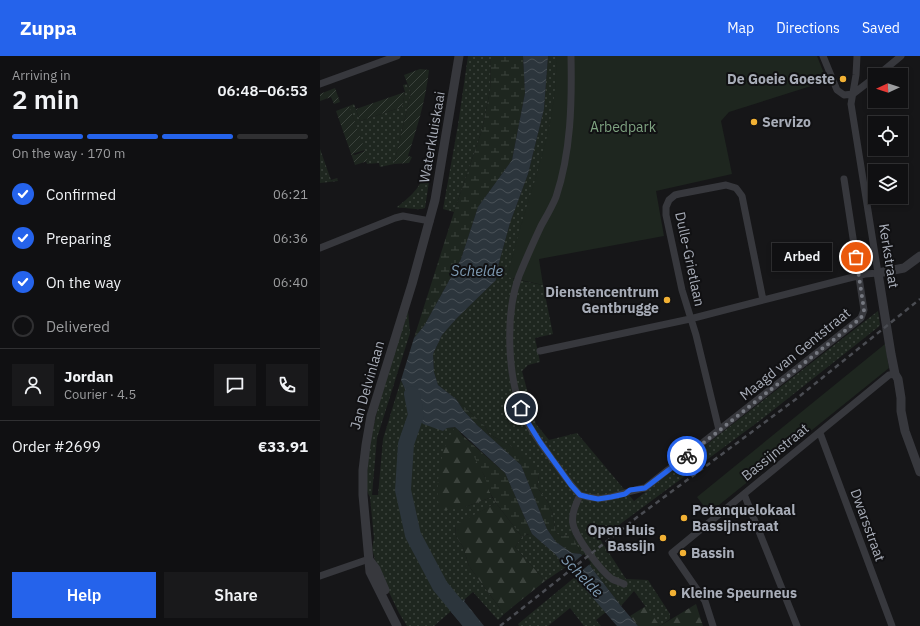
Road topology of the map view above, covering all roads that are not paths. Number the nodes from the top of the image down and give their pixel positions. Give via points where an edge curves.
1 (397, 56) edge
2 (459, 56) edge
3 (571, 56) edge
4 (823, 56) edge
5 (857, 56) edge
6 (901, 56) edge
7 (886, 68) edge
8 (868, 82) edge
9 (320, 84) edge
10 (853, 94) junction
11 (844, 179) dead end
12 (430, 221) junction
13 (320, 248) edge
14 (920, 256) edge
15 (878, 273) junction
16 (859, 276) junction
17 (764, 300) junction
18 (690, 319) junction
19 (540, 351) dead end
20 (895, 374) junction
21 (719, 430) junction
22 (820, 433) junction
23 (920, 472) edge
24 (744, 494) junction
25 (580, 495) junction
26 (370, 560) junction
27 (320, 576) edge
28 (624, 584) dead end
29 (397, 626) edge
30 (404, 626) edge
31 (713, 626) edge
32 (797, 626) edge
33 (892, 626) edge

1 - 9 street
2 - 12 street, Waterkluiskaai
3 - 25 street via 570,113 563,173 556,198 519,278 513,299 510,327 513,373 524,416
4 - 10 street via 837,90 844,95
5 - 10 street, Kerkstraat
6 - 7 street
8 - 10 street
10 - 15 street, Kerkstraat via 852,112
11 - 16 street, Maagd van Gentstraat
12 - 13 street via 403,216
12 - 26 street, Jan Delvinlaan via 371,416 363,470
14 - 15 street via 904,268
15 - 16 street, Dulle-Grietlaan
15 - 20 street, Kerkstraat
16 - 17 street, Dulle-Grietlaan
16 - 21 street, Maagd van Gentstraat via 864,310 861,318
17 - 18 street, Dulle-Grietlaan
17 - 18 street, Dulle-Grietlaan via 742,196 738,190 726,185 675,195 669,200 666,212
18 - 19 street, Dulle-Grietlaan
18 - 21 street
20 - 22 street, Bassijnstraat via 889,375
20 - 23 street, Kerkstraat via 898,379 905,431
21 - 25 street, Maagd van Gentstraat via 645,488 598,499
22 - 24 street, Bassijnstraat
22 - 33 street, Dwarsstraat
24 - 31 street, Bassijnstraat via 672,553 705,601
24 - 32 street
25 - 28 street via 573,512 573,524 578,537 604,571
26 - 27 street
26 - 29 street, Jan Delvinlaan via 370,572
26 - 30 street, Jan Delvinlaan

